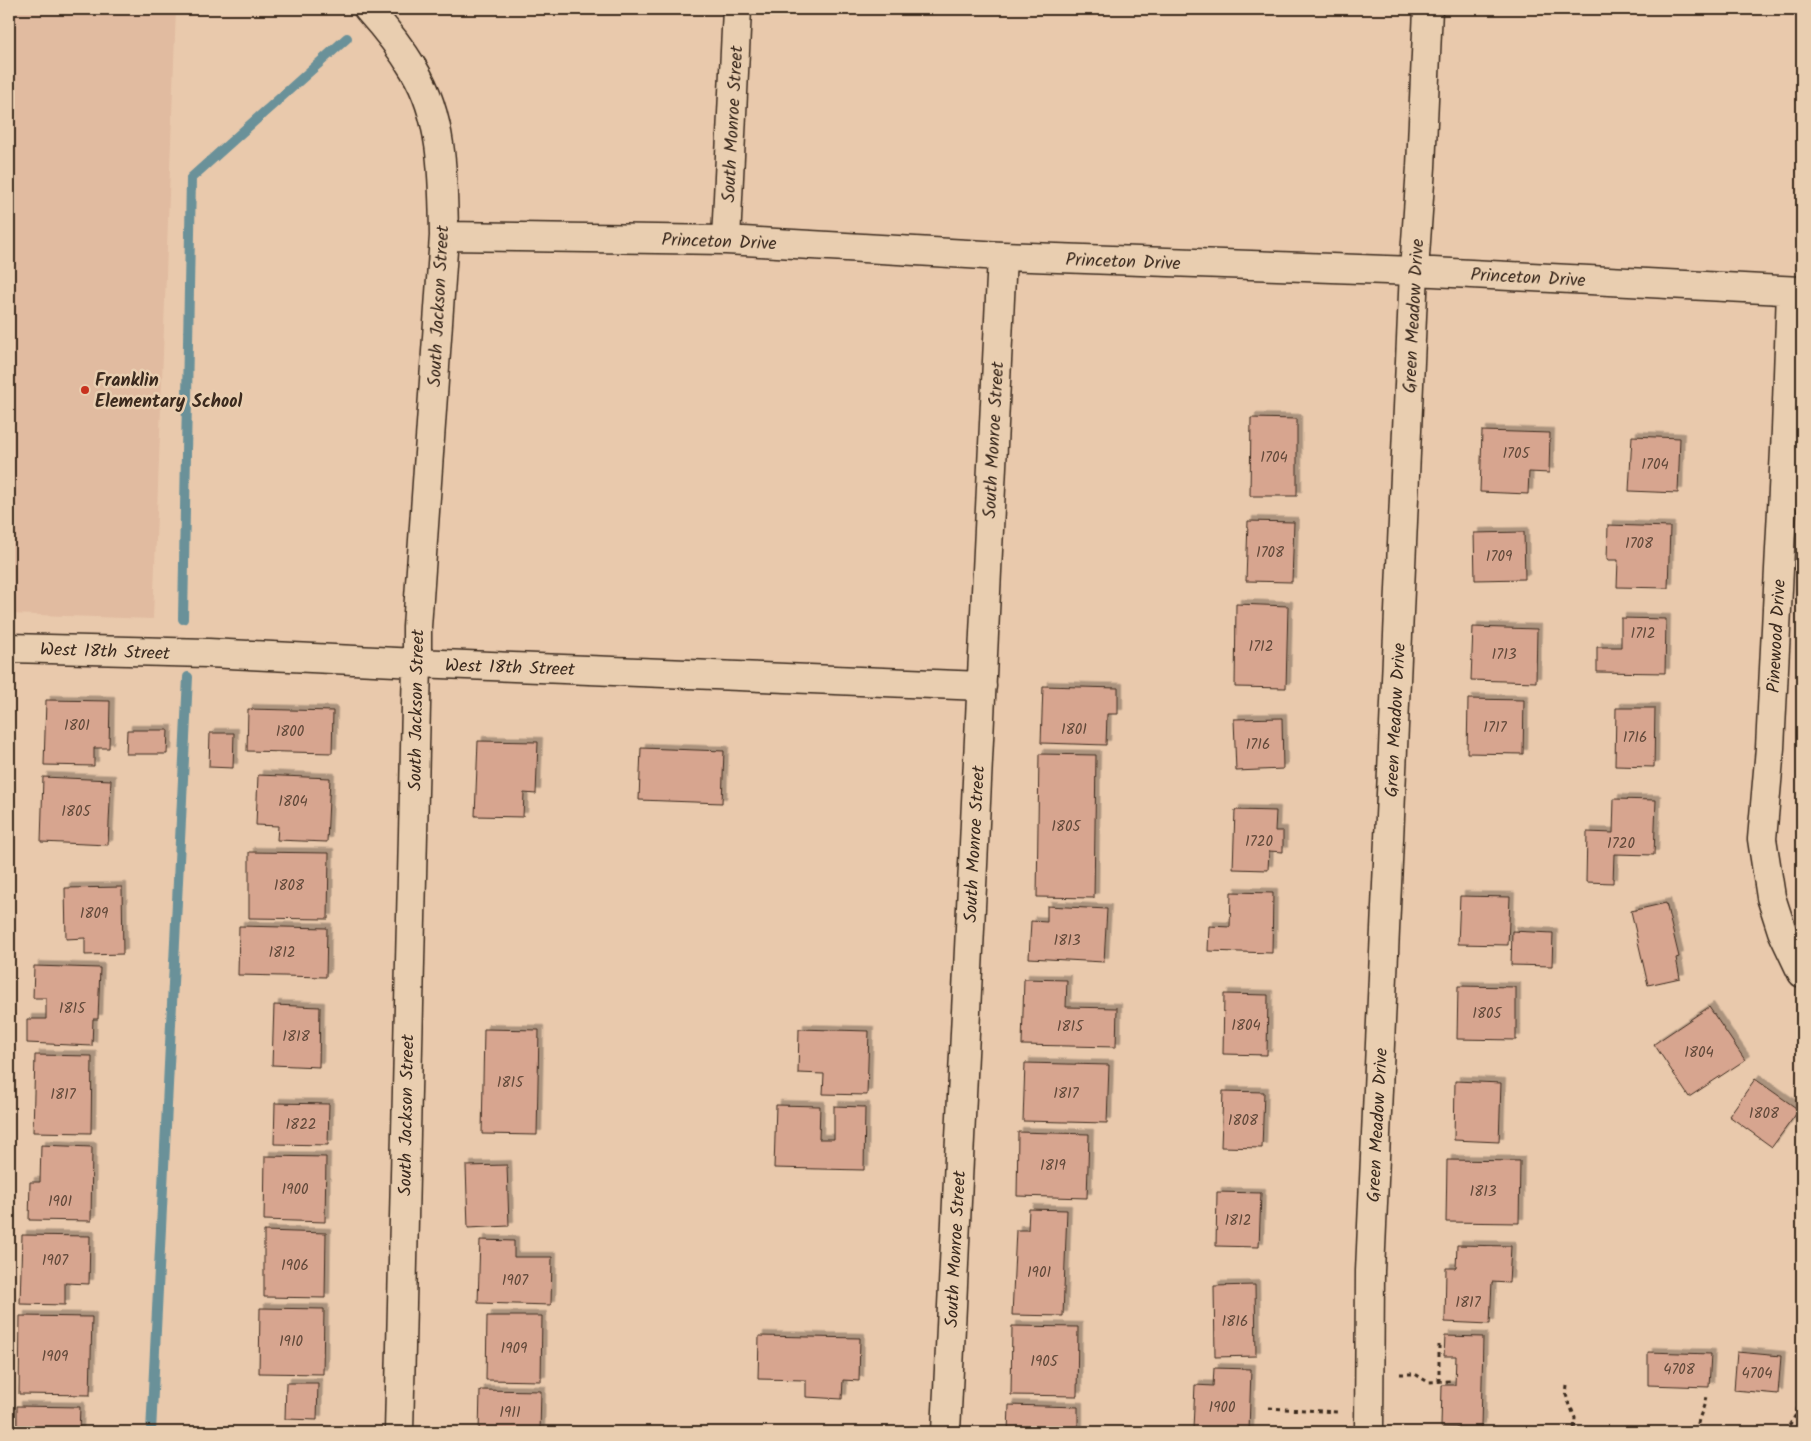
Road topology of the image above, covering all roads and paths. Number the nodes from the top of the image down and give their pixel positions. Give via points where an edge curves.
1 (368, 9) edge
2 (737, 9) edge
3 (1428, 9) edge
4 (444, 236) junction
5 (726, 240) junction
6 (1002, 256) junction
7 (1414, 271) junction
8 (1797, 291) edge
9 (9, 648) edge
10 (416, 663) junction
11 (982, 686) junction
12 (1802, 973) edge
13 (1439, 1345) dead end
14 (1369, 1373) junction
15 (1439, 1382) junction
16 (1450, 1382) dead end
17 (1566, 1386) dead end
18 (1706, 1395) dead end
19 (1798, 1401) dead end
20 (1269, 1408) dead end
21 (1369, 1423) edge
22 (399, 1432) edge
23 (946, 1432) edge
24 (1574, 1432) edge
25 (1697, 1432) edge
26 (1785, 1432) edge

1 - 4 street, South Jackson Street via 387,30 415,72 429,105 438,140
2 - 5 street, South Monroe Street
3 - 7 street, Green Meadow Drive
4 - 5 street, Princeton Drive
4 - 10 street, South Jackson Street
5 - 6 street, Princeton Drive
6 - 7 street, Princeton Drive
6 - 11 street, South Monroe Street
7 - 8 street, Princeton Drive
7 - 14 street, Green Meadow Drive via 1370,1271
8 - 12 street, Pinewood Drive via 1762,839 1771,897 1782,931
9 - 10 street, West 18th Street
10 - 11 street, West 18th Street
10 - 22 street, South Jackson Street
11 - 23 street, South Monroe Street
13 - 15 path
14 - 15 path via 1415,1374 1428,1382
14 - 21 street, Green Meadow Drive
15 - 16 path
17 - 24 path via 1575,1418
18 - 25 path via 1697,1421
19 - 26 path via 1797,1413
20 - 21 path

